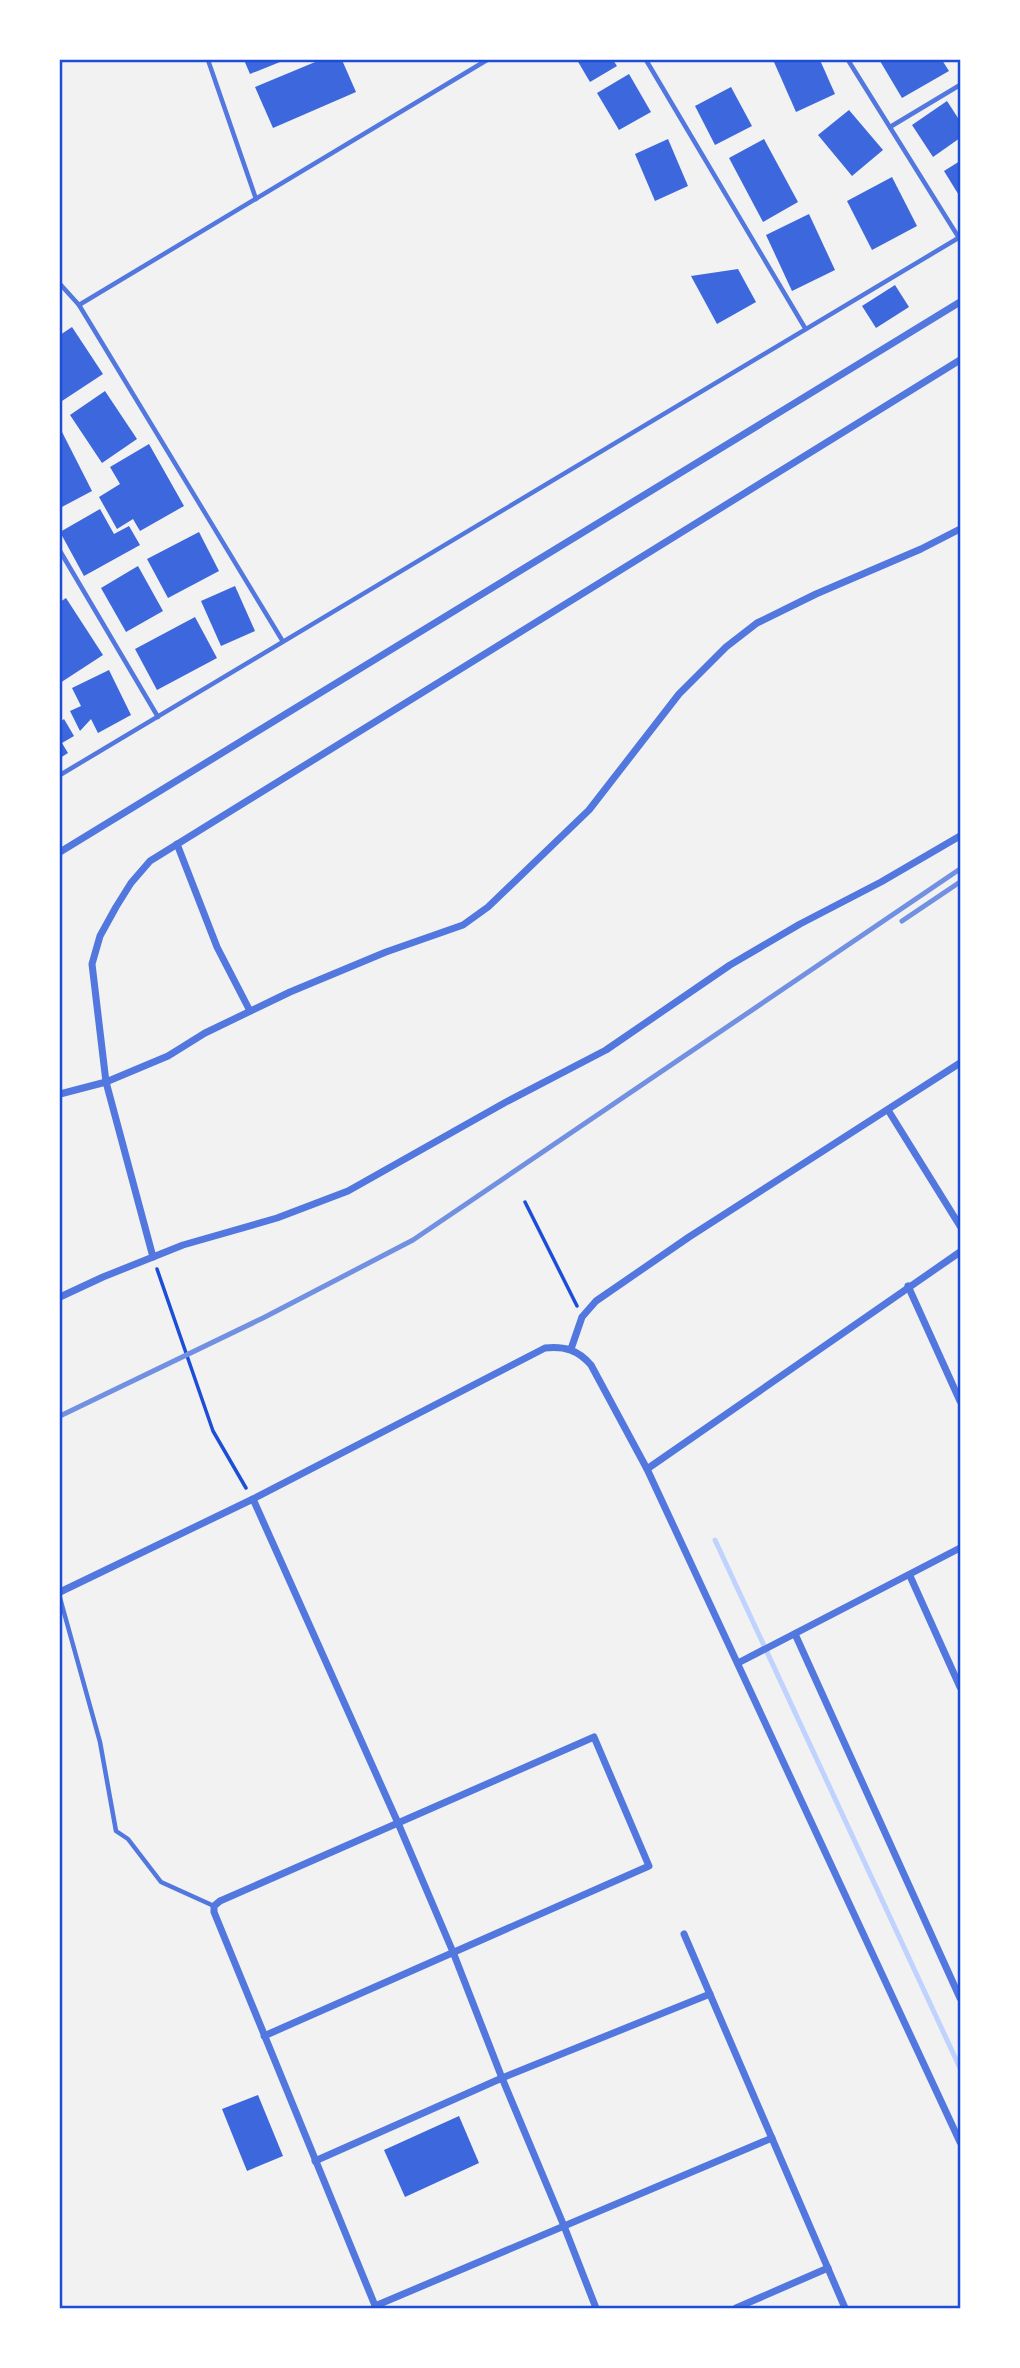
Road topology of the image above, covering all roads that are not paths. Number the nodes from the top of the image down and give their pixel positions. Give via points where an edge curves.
1 (208, 60) edge
2 (487, 60) edge
3 (646, 60) edge
4 (848, 60) edge
5 (961, 85) edge
6 (890, 127) junction
7 (256, 199) junction
8 (960, 237) edge
9 (60, 284) edge
10 (961, 302) edge
11 (79, 305) junction
12 (806, 327) junction
13 (959, 363) edge
14 (961, 529) edge
15 (60, 551) edge
16 (282, 640) junction
17 (158, 717) junction
18 (60, 775) edge
19 (961, 836) edge
20 (177, 844) junction
21 (60, 852) edge
22 (250, 1011) junction
23 (961, 1063) edge
24 (106, 1082) junction
25 (60, 1094) edge
26 (888, 1110) junction
27 (961, 1226) edge
28 (961, 1252) edge
29 (153, 1257) junction
30 (908, 1286) junction
31 (60, 1297) edge
32 (571, 1349) junction
33 (961, 1401) edge
34 (647, 1469) junction
35 (253, 1499) junction
36 (961, 1548) edge
37 (910, 1576) junction
38 (60, 1592) edge
39 (60, 1598) edge
40 (795, 1634) junction
41 (741, 1661) junction
42 (961, 1687) edge
43 (398, 1823) junction
44 (214, 1906) junction
45 (684, 1934) dead end
46 (453, 1952) junction
47 (710, 1994) junction
48 (961, 1998) edge
49 (264, 2036) junction
50 (502, 2078) junction
51 (772, 2138) junction
52 (961, 2143) edge
53 (315, 2161) junction
54 (564, 2226) junction
55 (828, 2268) junction
56 (376, 2307) edge
57 (596, 2308) edge
58 (736, 2308) edge
59 (845, 2308) edge

1 - 7 lane
2 - 7 lane
3 - 12 lane
4 - 6 lane
5 - 6 lane
6 - 8 lane
7 - 11 lane
8 - 12 lane
9 - 11 lane
10 - 21 street
11 - 16 lane
12 - 16 lane
13 - 20 street
14 - 22 street via 757,623 726,647 678,694 589,810 488,907 463,925
15 - 17 lane
16 - 17 lane
17 - 18 lane
19 - 29 street via 730,965 607,1050 348,1191
20 - 22 street via 217,947
20 - 24 street via 150,861 131,883 100,936 92,964
22 - 24 street via 168,1056
23 - 26 street
24 - 25 street
24 - 29 street
26 - 27 street
26 - 32 street via 596,1301 582,1317
28 - 30 street
29 - 31 street
30 - 33 street
30 - 34 street
32 - 34 street via 591,1365
32 - 35 street via 545,1348
34 - 41 street
35 - 38 street
35 - 43 street
36 - 37 street
37 - 40 street
37 - 42 street
39 - 44 lane via 100,1742 116,1831 128,1839 161,1882
40 - 41 street
40 - 48 street
41 - 52 street
43 - 44 street
43 - 46 street
43 - 46 street via 594,1737 644,1853 649,1866
44 - 49 street
45 - 47 street
46 - 49 street
46 - 50 street
47 - 50 street
47 - 51 street
49 - 53 street
50 - 53 street
50 - 54 street
51 - 54 street
51 - 55 street
53 - 56 street
54 - 56 street
54 - 57 street
55 - 58 street
55 - 59 street

